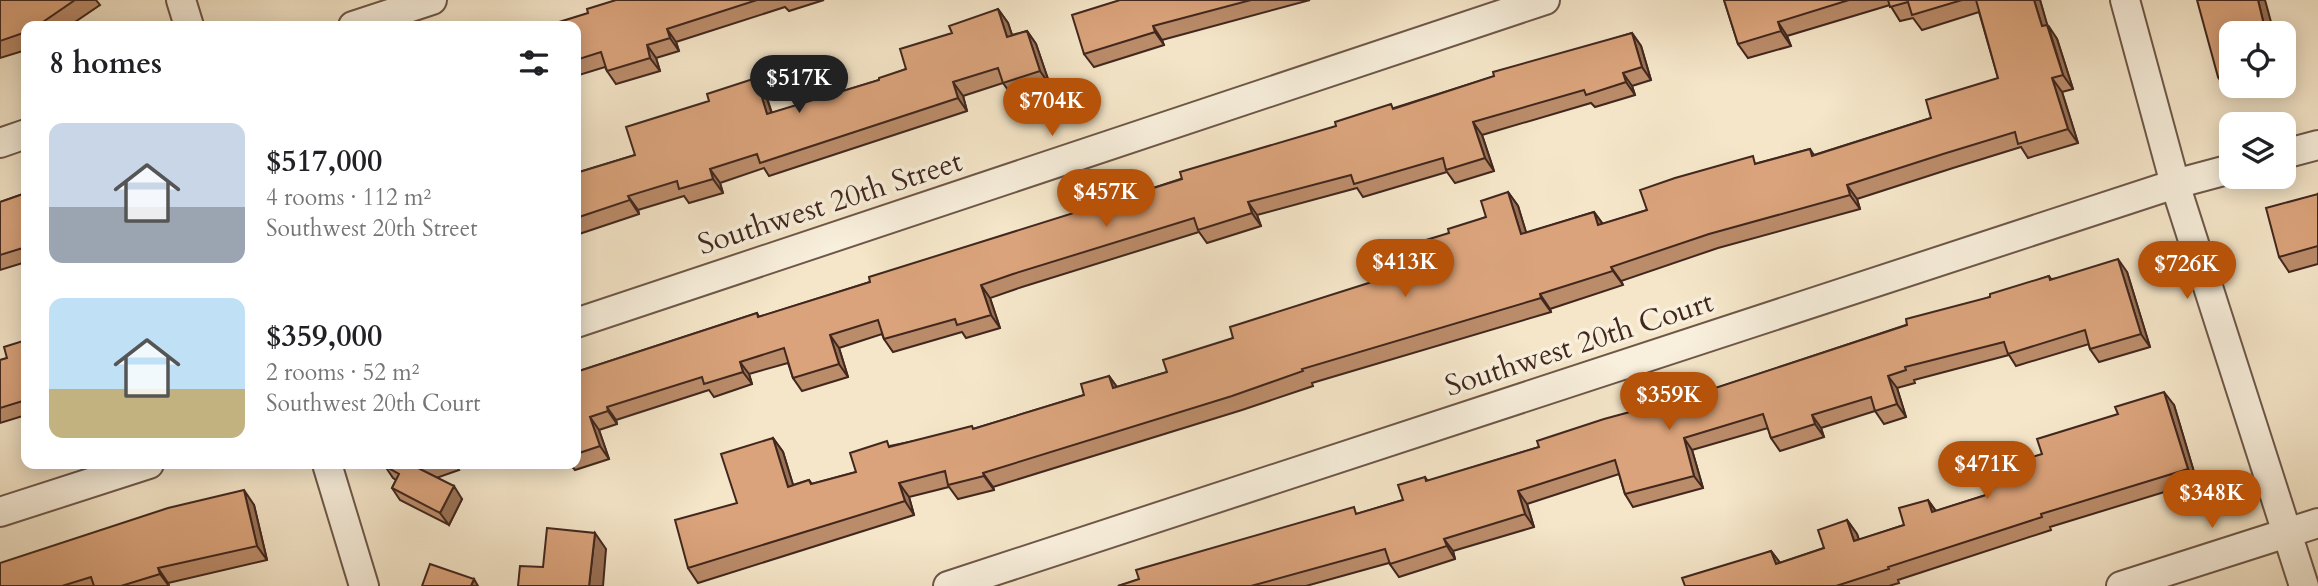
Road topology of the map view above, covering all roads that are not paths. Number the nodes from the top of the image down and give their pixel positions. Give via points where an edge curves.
1 (181, 0) edge
2 (432, 0) edge
3 (1545, 0) edge
4 (2125, 0) edge
5 (187, 21) edge
6 (368, 21) edge
7 (21, 136) edge
8 (0, 143) edge
9 (2318, 145) edge
10 (2296, 151) edge
11 (2219, 172) edge
12 (2175, 184) junction
13 (581, 321) edge
14 (133, 469) edge
15 (329, 469) edge
16 (0, 512) edge
17 (2318, 523) edge
18 (2287, 532) junction
19 (365, 586) edge
20 (948, 586) edge
21 (2121, 586) edge
22 (2304, 586) edge

1 - 5 street
2 - 6 street
3 - 13 street, Southwest 20th Street
4 - 12 street
7 - 8 street
9 - 10 street
11 - 12 street, Southwest 20th Court
12 - 18 street
12 - 20 street, Southwest 20th Court
14 - 16 street
15 - 19 street
17 - 18 street
18 - 21 street
18 - 22 street

